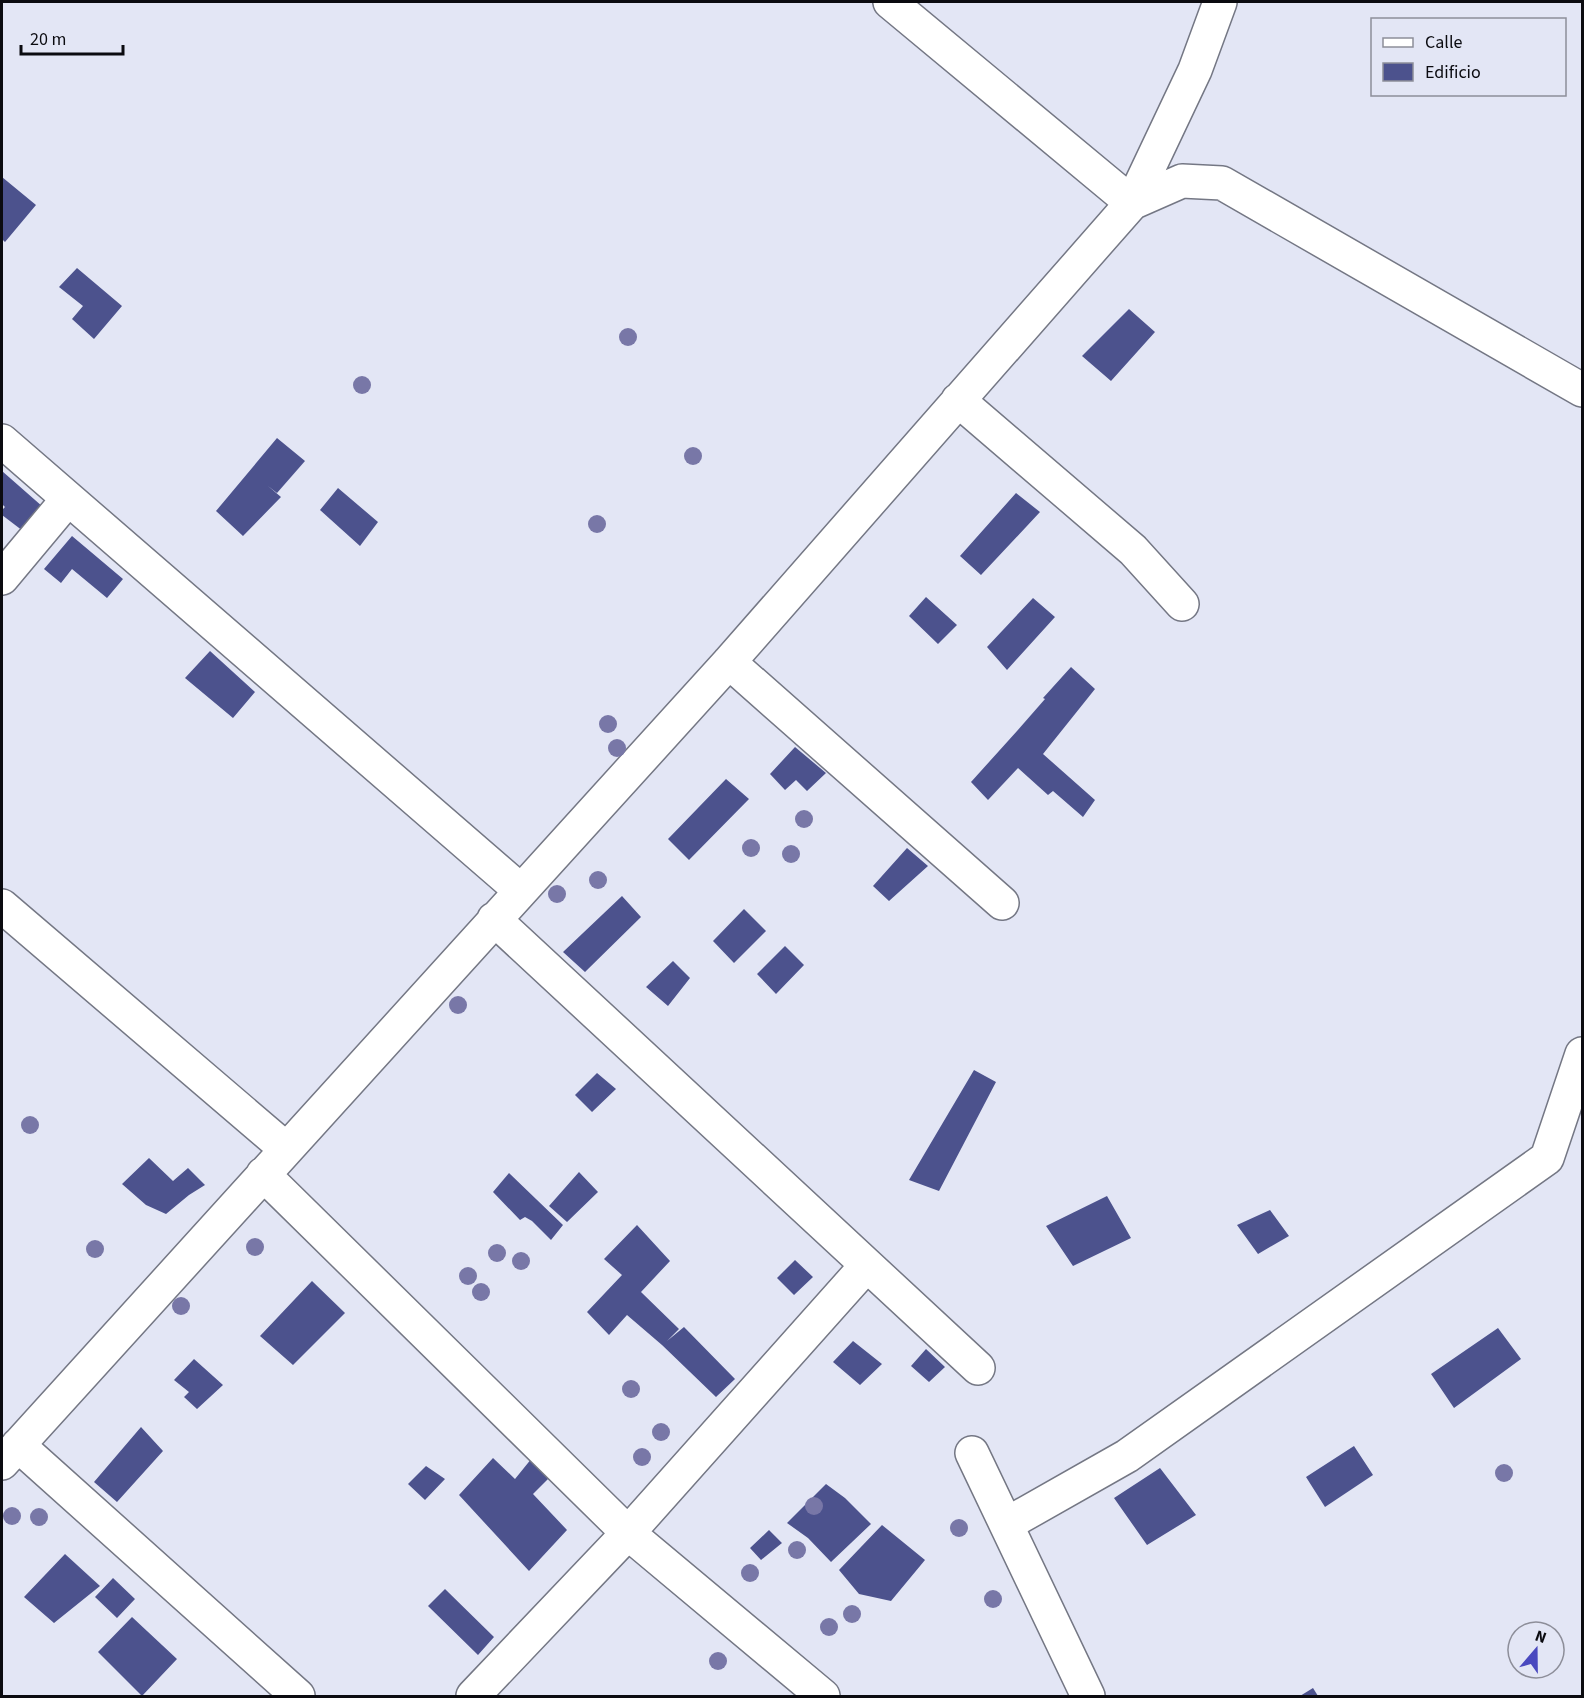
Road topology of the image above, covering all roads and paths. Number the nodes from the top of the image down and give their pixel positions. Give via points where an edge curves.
1 (890, 2) edge
2 (1220, 2) edge
3 (1132, 203) junction
4 (1582, 390) edge
5 (958, 400) junction
6 (2, 441) edge
7 (69, 499) junction
8 (2, 578) edge
9 (1182, 604) dead end
10 (729, 662) junction
11 (520, 890) junction
12 (1002, 903) dead end
13 (2, 906) edge
14 (494, 919) junction
15 (1582, 1054) edge
16 (286, 1149) junction
17 (263, 1174) junction
18 (867, 1265) junction
19 (978, 1368) dead end
20 (972, 1453) dead end
21 (10, 1454) edge
22 (1007, 1524) junction
23 (628, 1533) junction
24 (298, 1696) edge
25 (473, 1696) edge
26 (823, 1696) edge
27 (1088, 1696) edge

1 - 3 street
2 - 3 street via 1195,70
3 - 4 street via 1182,181 1222,183
3 - 5 street
5 - 9 street via 1133,550
5 - 10 street
6 - 7 street
7 - 8 street
7 - 11 street
10 - 11 street
10 - 12 street
11 - 14 street
13 - 16 street
14 - 16 street
14 - 18 street
15 - 22 street via 1547,1158 1127,1456
16 - 17 street
17 - 21 street
17 - 23 street
18 - 19 street
18 - 23 street
20 - 22 street
21 - 24 street
22 - 27 street
23 - 25 street
23 - 26 street

